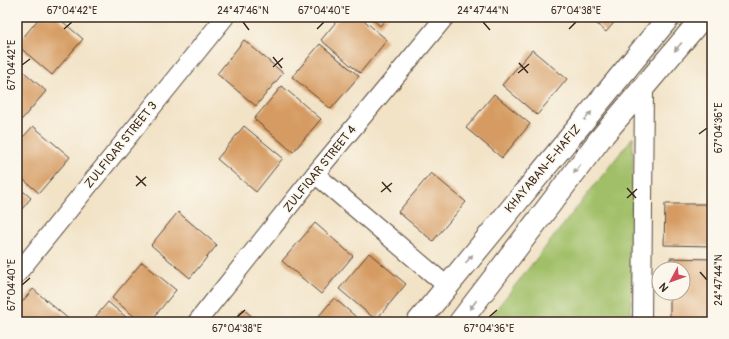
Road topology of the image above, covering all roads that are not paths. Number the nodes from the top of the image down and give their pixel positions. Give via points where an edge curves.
1 (225, 17) edge
2 (444, 17) edge
3 (670, 17) edge
4 (703, 17) edge
5 (644, 88) junction
6 (315, 174) junction
7 (17, 274) edge
8 (447, 286) junction
9 (197, 322) edge
10 (418, 322) edge
11 (460, 322) edge
12 (642, 322) edge

1 - 7 street, ZULFIQAR STREET 3
2 - 6 street, ZULFIQAR STREET 4
8 -> 3 street, KHAYABAN-E-HAFIZ
4 -> 5 street, KHAYABAN-E-HAFIZ
5 -> 11 street, KHAYABAN-E-HAFIZ via 600,139
5 - 12 street
6 - 8 street
6 - 9 street, ZULFIQAR STREET 4
8 - 10 street, KHAYABAN-E-HAFIZ

